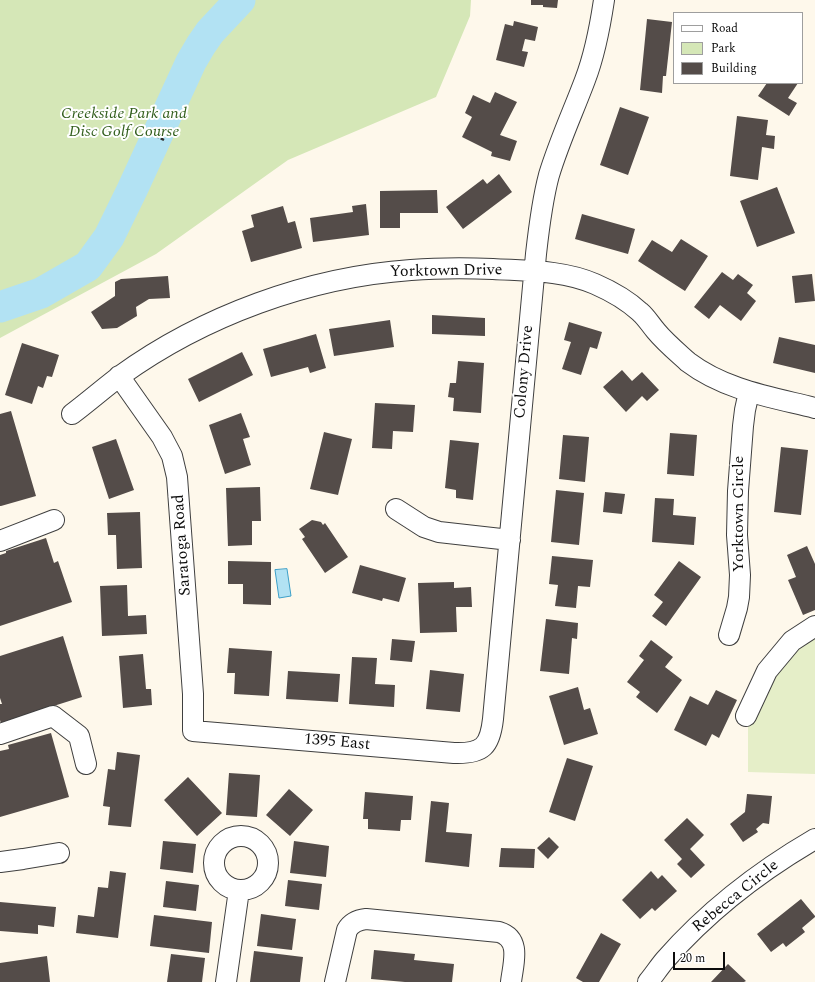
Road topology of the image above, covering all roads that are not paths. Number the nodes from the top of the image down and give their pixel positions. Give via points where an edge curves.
1 (604, 0) edge
2 (534, 271) junction
3 (119, 376) junction
4 (749, 392) junction
5 (815, 408) edge
6 (72, 414) dead end
7 (396, 509) dead end
8 (54, 520) dead end
9 (510, 540) junction
10 (0, 541) edge
11 (815, 626) edge
12 (729, 635) dead end
13 (746, 716) dead end
14 (193, 731) joint
15 (0, 734) edge
16 (481, 749) joint
17 (86, 764) dead end
18 (815, 839) edge
19 (59, 853) dead end
20 (0, 862) edge
21 (239, 890) dead end
22 (226, 982) edge
23 (336, 982) edge
24 (511, 982) edge
25 (648, 982) edge

1 - 2 street, Colony Drive via 594,54 549,175 540,219
2 - 3 street, Yorktown Drive via 444,268 374,274 340,280 236,312 200,328
2 - 4 street, Yorktown Drive via 581,279 607,289 641,312 665,341 690,363 725,383
2 - 9 street, Colony Drive
3 - 6 street, Yorktown Drive
3 - 14 street, Saratoga Road via 162,437 172,456 177,477 193,694
4 - 5 street, Yorktown Drive
4 - 12 street, Yorktown Circle via 743,426 738,491 739,597
7 - 9 street via 424,527 439,532
8 - 10 street
9 - 16 street, Colony Drive via 492,727 487,743
11 - 13 street via 792,641 766,672
14 - 16 street, 1395 East via 454,753 475,752
15 - 17 street via 53,716 79,736
18 - 25 street, Rebecca Circle via 769,869 713,912 664,960
19 - 20 street
21 - 22 street
23 - 24 street via 347,930 354,922 366,919 504,933 511,940 514,949

